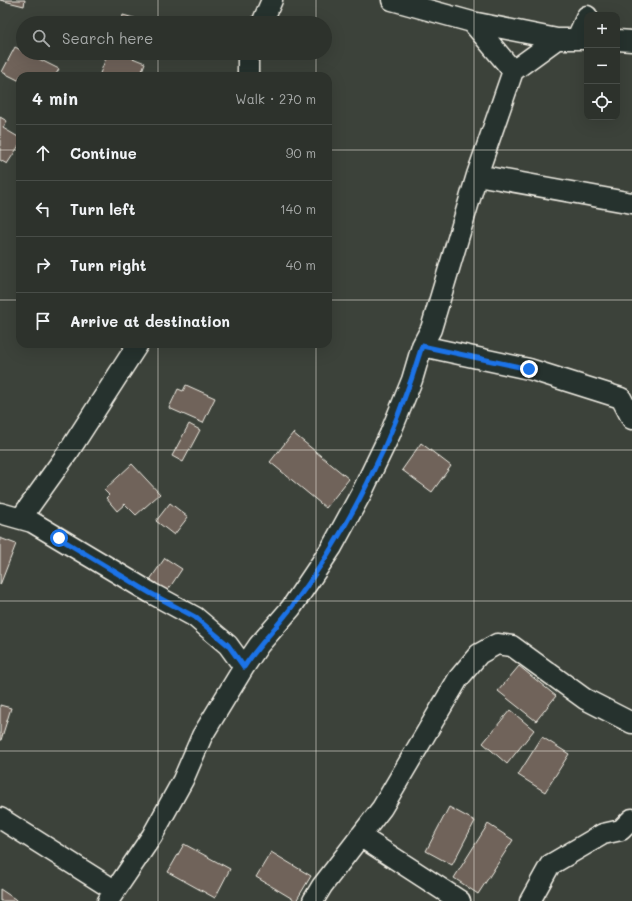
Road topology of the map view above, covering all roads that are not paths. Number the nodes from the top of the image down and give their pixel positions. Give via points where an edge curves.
1 (272, 0) edge
2 (392, 0) edge
3 (594, 0) edge
4 (588, 12) edge
5 (265, 16) edge
6 (472, 22) junction
7 (582, 38) edge
8 (557, 39) junction
9 (620, 40) edge
10 (632, 40) edge
11 (248, 60) edge
12 (513, 71) junction
13 (248, 72) edge
14 (478, 175) junction
15 (632, 204) edge
16 (422, 346) junction
17 (135, 348) edge
18 (632, 419) edge
19 (0, 513) edge
20 (21, 518) junction
21 (244, 667) junction
22 (632, 723) edge
23 (0, 818) edge
24 (632, 819) edge
25 (360, 836) junction
26 (111, 896) edge
27 (313, 901) edge
28 (460, 901) edge
29 (530, 901) edge

1 - 5 street
2 - 6 street
3 - 4 street
6 - 8 street
6 - 12 street
7 - 8 street
8 - 12 street
9 - 10 street
11 - 13 street
12 - 14 street
14 - 15 street
14 - 16 street via 431,329
16 - 18 street via 529,369 620,398
16 - 21 street via 412,380 390,434 332,547 291,608
17 - 20 street via 69,451
19 - 20 street
20 - 21 street via 195,617 228,645
21 - 26 street via 202,736 183,780 152,836
22 - 25 street via 585,699 512,646 497,644 479,654 458,679 382,808
23 - 26 street
24 - 29 street via 621,830 603,834 550,865
25 - 27 street
25 - 28 street

